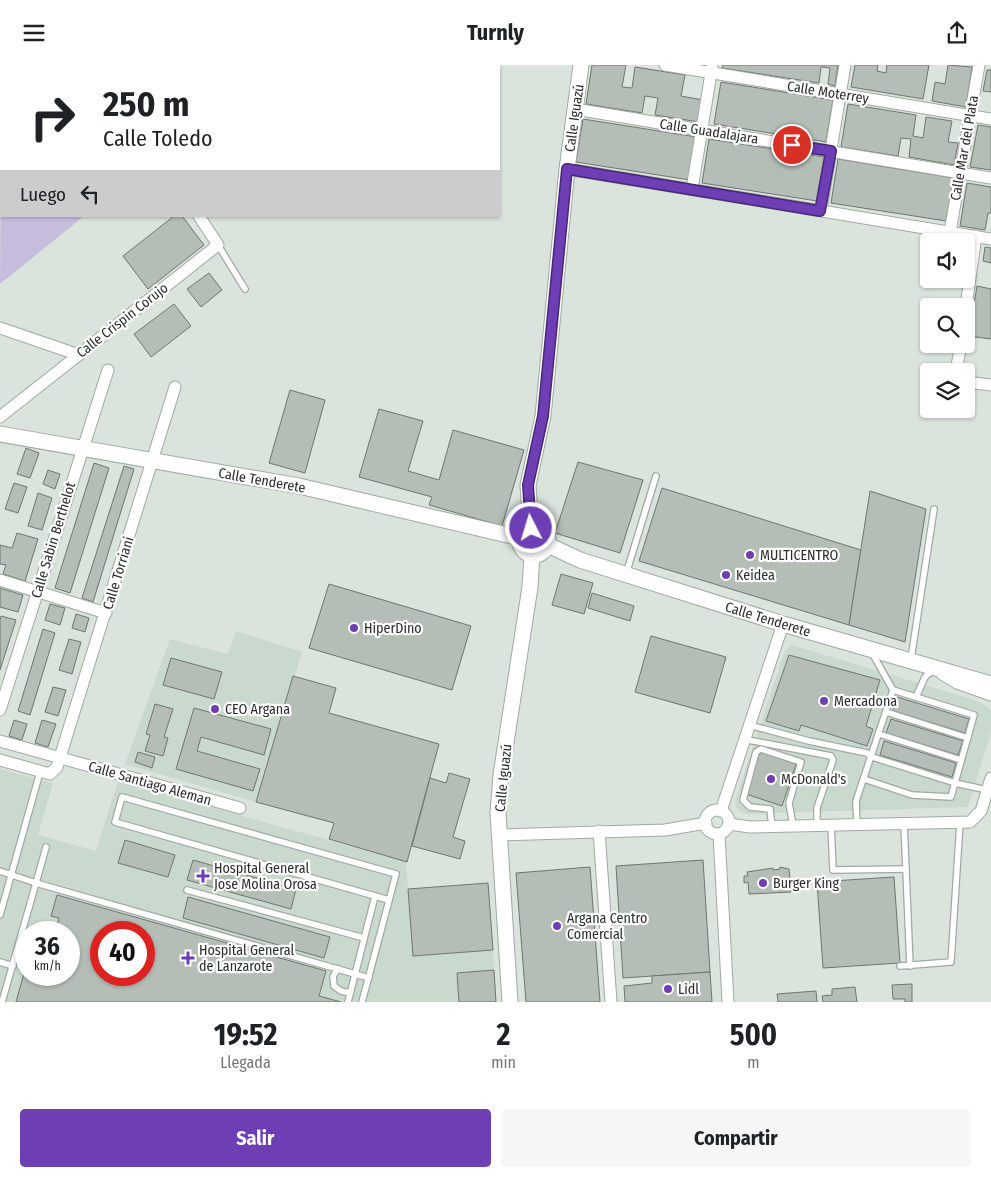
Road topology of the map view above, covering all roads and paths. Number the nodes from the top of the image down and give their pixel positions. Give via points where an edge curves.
1 (581, 65) edge
2 (665, 65) edge
3 (845, 65) edge
4 (979, 65) edge
5 (712, 69) edge
6 (840, 94) junction
7 (575, 109) junction
8 (970, 116) junction
9 (991, 119) edge
10 (702, 130) junction
11 (831, 151) junction
12 (567, 169) junction
13 (960, 173) junction
14 (991, 178) edge
15 (692, 189) junction
16 (820, 211) junction
17 (200, 217) edge
18 (950, 232) junction
19 (976, 236) junction
20 (991, 239) edge
21 (218, 245) junction
22 (245, 289) dead end
23 (967, 298) edge
24 (0, 328) edge
25 (79, 355) junction
26 (108, 370) dead end
27 (975, 383) edge
28 (991, 385) edge
29 (175, 387) dead end
30 (0, 417) edge
31 (0, 434) edge
32 (82, 449) junction
33 (153, 461) junction
34 (656, 476) dead end
35 (934, 509) dead end
36 (526, 533) junction
37 (548, 545) junction
38 (532, 555) junction
39 (626, 574) junction
40 (0, 580) edge
41 (37, 592) junction
42 (106, 613) junction
43 (782, 624) junction
44 (869, 649) junction
45 (911, 661) junction
46 (934, 669) junction
47 (991, 684) edge
48 (893, 691) junction
49 (991, 695) edge
50 (916, 697) junction
51 (0, 710) edge
52 (886, 712) junction
53 (748, 725) junction
54 (879, 734) junction
55 (968, 738) junction
56 (743, 739) junction
57 (0, 741) edge
58 (804, 751) junction
59 (872, 757) junction
60 (59, 759) junction
61 (0, 760) edge
62 (961, 760) junction
63 (801, 763) junction
64 (40, 772) junction
65 (991, 778) edge
66 (864, 779) junction
67 (955, 783) junction
68 (987, 791) junction
69 (240, 808) dead end
70 (720, 811) junction
71 (960, 822) junction
72 (706, 823) junction
73 (904, 823) junction
74 (729, 824) junction
75 (831, 825) junction
76 (857, 825) junction
77 (793, 826) junction
78 (818, 826) junction
79 (772, 827) junction
80 (599, 831) junction
81 (719, 834) junction
82 (500, 835) junction
83 (46, 847) dead end
84 (906, 869) junction
85 (0, 871) edge
86 (12, 875) junction
87 (36, 883) junction
88 (187, 890) dead end
89 (375, 896) junction
90 (389, 900) junction
91 (0, 915) edge
92 (364, 938) junction
93 (0, 962) edge
94 (13, 966) junction
95 (900, 966) dead end
96 (910, 966) junction
97 (338, 969) junction
98 (355, 973) junction
99 (369, 978) junction
100 (350, 993) junction
101 (2, 1002) edge
102 (348, 1002) edge
103 (362, 1002) edge
104 (510, 1002) edge
105 (611, 1002) edge
106 (728, 1002) edge

1 - 7 street, Calle Iguazú
2 - 5 street, Calle Moterrey
3 - 6 street
4 - 8 street, Calle Mar del Plata
5 - 6 street, Calle Moterrey
5 - 10 street
6 - 8 street, Calle Moterrey
6 - 11 street
7 - 10 street, Calle Guadalajara
7 - 12 street, Calle Iguazú
8 - 9 street, Calle Moterrey
8 - 13 street, Calle Mar del Plata
10 - 11 street, Calle Guadalajara
10 - 15 street
11 - 13 street, Calle Guadalajara
11 - 16 street
12 - 15 street
12 - 36 street, Calle Iguazú via 543,416 528,485
13 - 14 street, Calle Guadalajara
13 - 18 street, Calle Mar del Plata
15 - 16 street
16 - 18 street
17 - 21 street
18 - 19 street
19 - 20 street
19 - 23 street
21 - 22 lane
21 - 25 street, Calle Crispin Corujo
24 - 25 street
25 - 30 street, Calle Crispin Corujo
26 - 32 street, Calle Sabin Berthelot
27 - 28 street
29 - 33 street, Calle Torriani
31 - 32 street, Calle Tenderete
32 - 33 street, Calle Tenderete
32 - 41 street, Calle Sabin Berthelot
33 - 36 street, Calle Tenderete
33 - 42 street, Calle Torriani
34 - 39 lane
35 - 45 lane
36 - 37 street via 542,530
36 - 38 street via 523,549
37 - 38 street via 542,553
37 - 39 street, Calle Tenderete via 580,560
38 - 82 street, Calle Iguazú via 501,775
39 - 43 street, Calle Tenderete
40 - 41 street
41 - 42 street
41 - 51 street, Calle Sabin Berthelot
42 - 60 street, Calle Torriani
43 - 44 street, Calle Tenderete
43 - 53 street
44 - 45 street, Calle Tenderete
44 - 48 lane
45 - 46 street, Calle Tenderete
46 - 47 street, Calle Tenderete
46 - 49 street via 958,683
46 - 50 lane via 924,677
48 - 50 lane
48 - 52 lane
50 - 55 lane via 974,715
52 - 54 lane
52 - 55 lane
53 - 56 street
53 - 59 lane via 867,753
54 - 59 lane
54 - 62 lane
55 - 62 lane
56 - 58 lane
56 - 70 street
57 - 60 street, Calle Santiago Aleman
58 - 63 lane
58 - 78 lane via 833,758 817,809
59 - 66 lane
59 - 67 lane
60 - 64 street via 50,774
60 - 69 street, Calle Santiago Aleman
61 - 64 street
62 - 67 lane
63 - 77 lane via 789,803
63 - 79 lane via 764,750 756,752 743,800 750,807 770,809
64 - 86 lane
65 - 68 street
66 - 67 lane via 912,795 951,797
66 - 76 lane via 856,801
67 - 68 lane
68 - 71 street via 980,815
70 - 72 street via 712,812
70 - 74 street via 727,816
71 - 73 street
71 - 96 lane via 950,962
72 - 80 street via 666,830
72 - 81 street via 710,831
73 - 76 street
73 - 84 lane
74 - 79 street
74 - 81 street
75 - 76 street
75 - 78 street
75 - 84 lane via 833,870
77 - 78 street
77 - 79 street
80 - 82 street
80 - 105 street
81 - 106 street
82 - 104 street, Calle Iguazú
83 - 87 lane
84 - 96 lane
85 - 86 lane
86 - 87 lane
86 - 91 lane
87 - 94 lane
87 - 97 lane
88 - 92 lane
89 - 90 lane
89 - 90 lane via 115,822 122,797 396,874
89 - 92 lane
90 - 99 lane
92 - 98 lane
93 - 94 lane
94 - 101 lane
95 - 96 lane
97 - 98 lane
97 - 100 lane via 333,976 334,986
98 - 99 lane
98 - 100 lane
99 - 103 lane
100 - 102 lane

